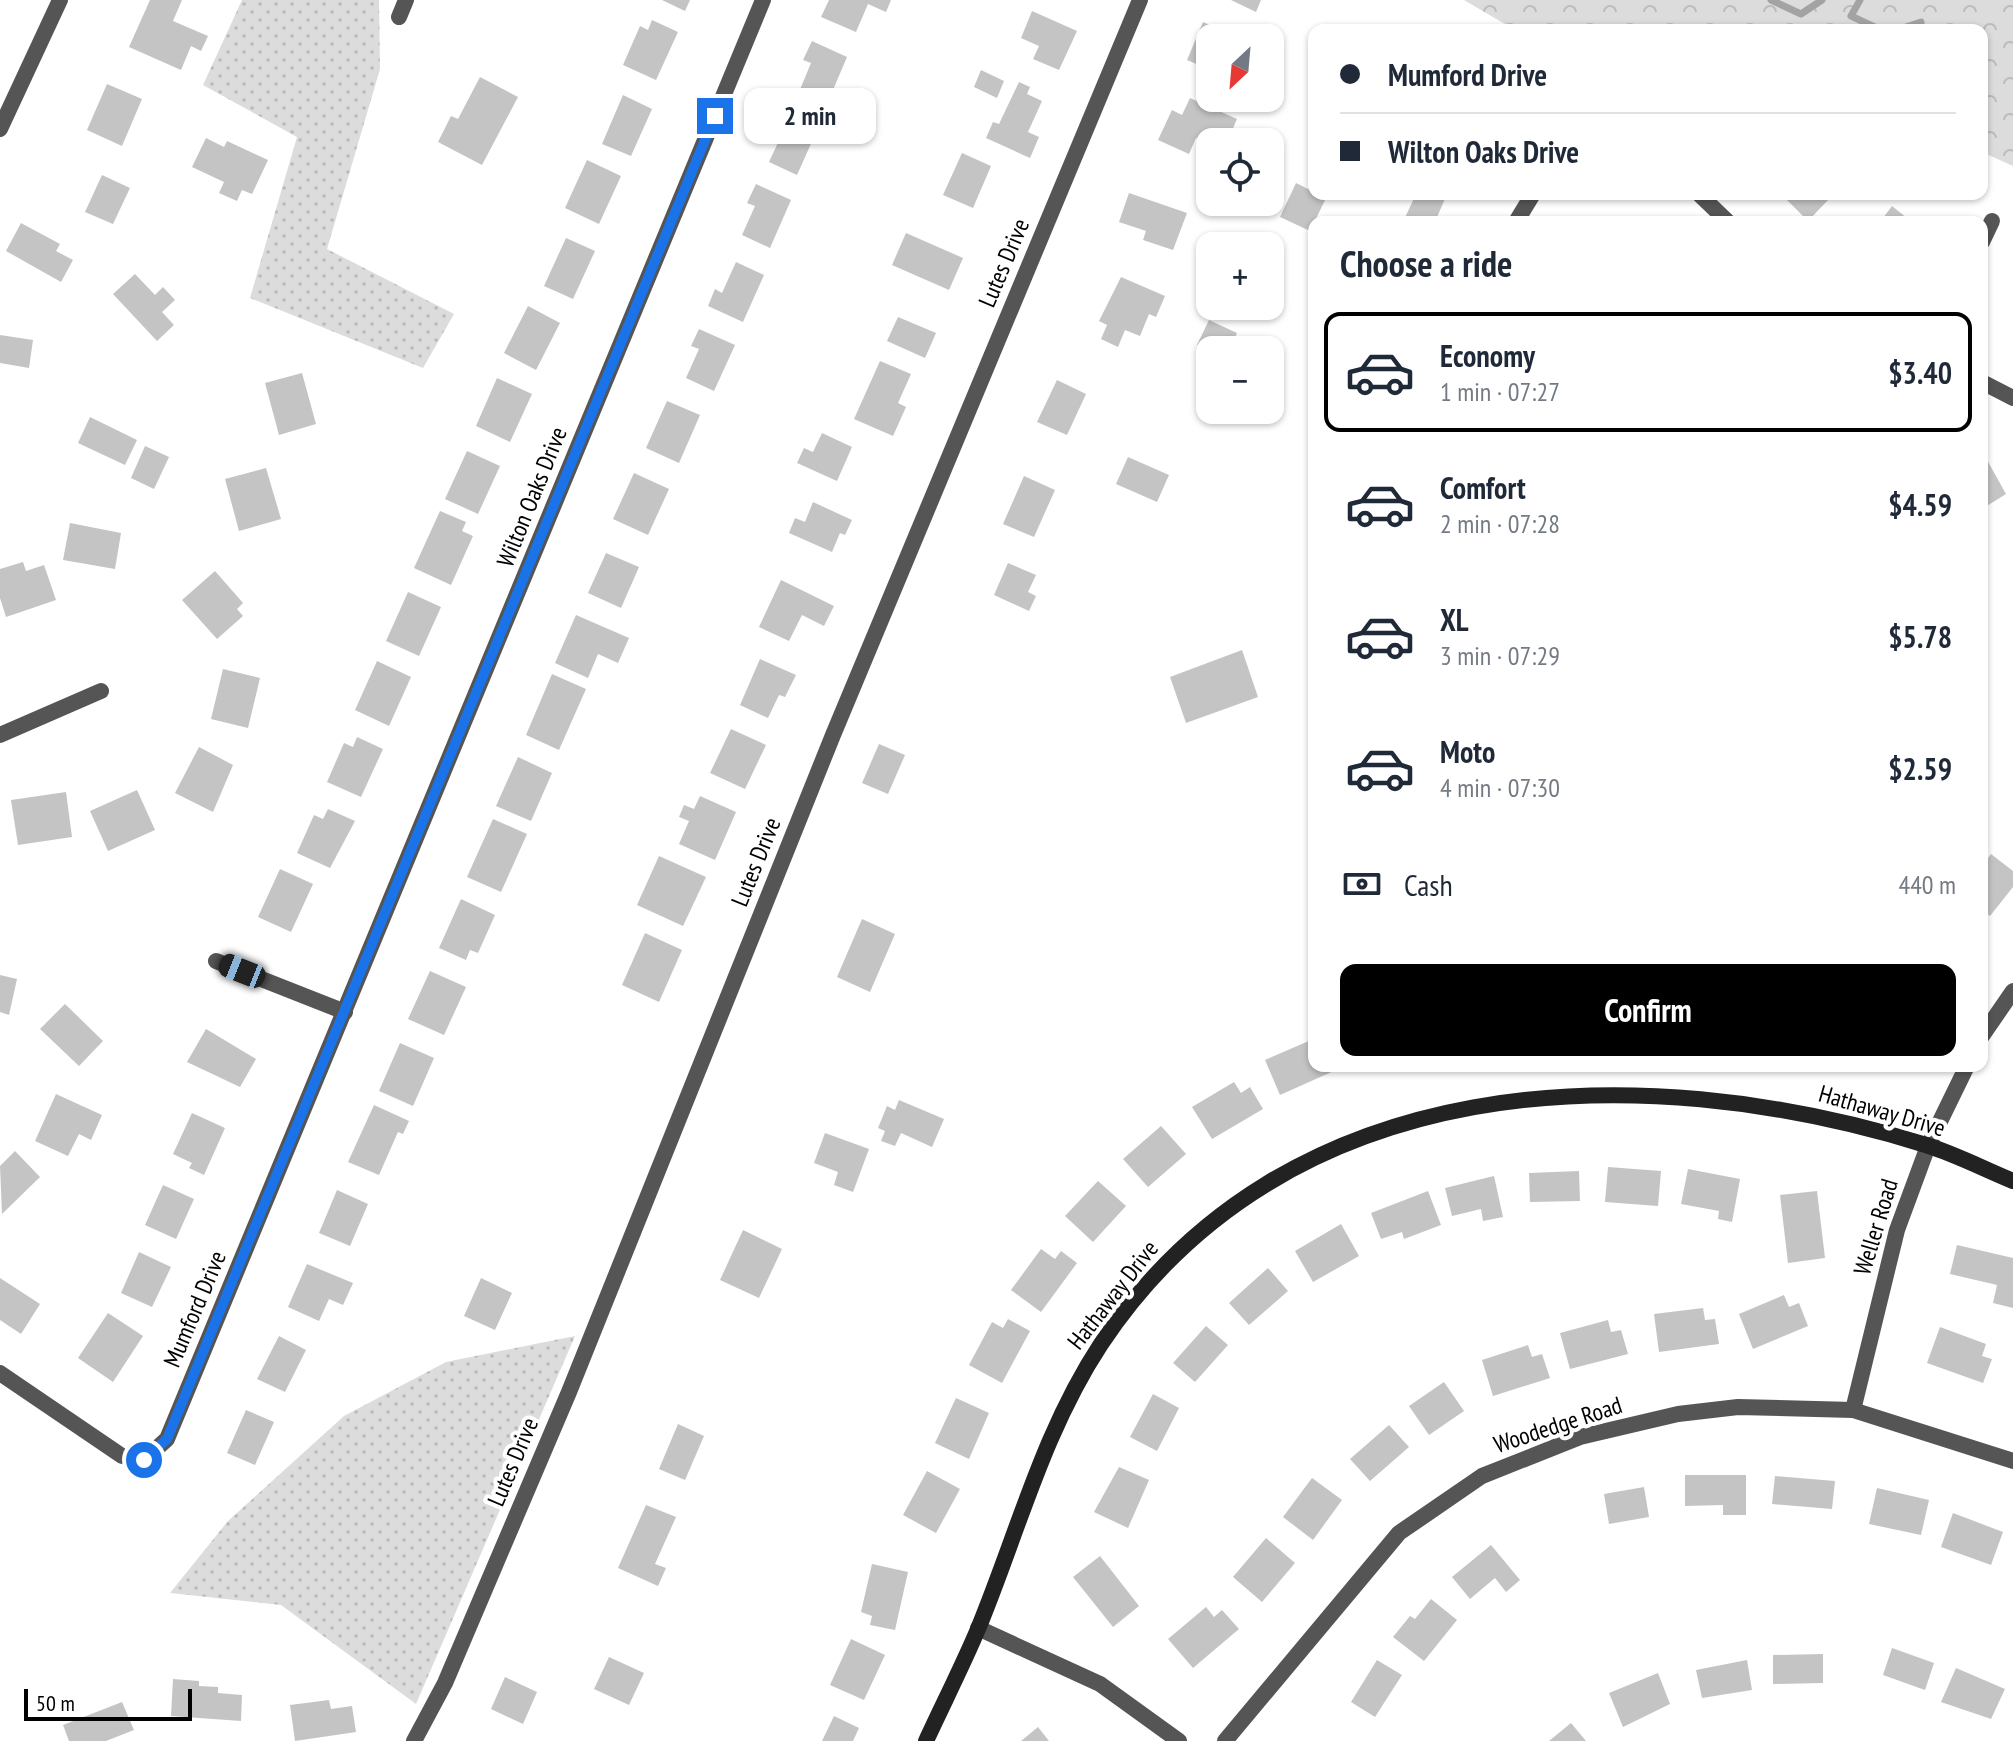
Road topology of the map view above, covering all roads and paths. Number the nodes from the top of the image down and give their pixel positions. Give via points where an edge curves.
1 (60, 0) edge
2 (406, 0) edge
3 (763, 0) edge
4 (1140, 0) edge
5 (399, 17) dead end
6 (0, 129) edge
7 (1705, 200) edge
8 (1722, 216) edge
9 (1992, 221) dead end
10 (1988, 229) edge
11 (1988, 385) edge
12 (2013, 398) edge
13 (101, 691) dead end
14 (0, 735) edge
15 (216, 961) dead end
16 (2013, 991) edge
17 (345, 1012) junction
18 (1988, 1027) edge
19 (1964, 1072) edge
20 (1928, 1146) junction
21 (2013, 1181) edge
22 (0, 1373) edge
23 (1853, 1410) junction
24 (2013, 1461) edge
25 (978, 1628) junction
26 (414, 1741) edge
27 (926, 1741) edge
28 (1179, 1741) edge
29 (1225, 1741) edge

1 - 6 street
2 - 5 street
3 - 17 street, Wilton Oaks Drive
4 - 26 street, Lutes Drive via 833,735 569,1392 445,1683
7 - 8 street
9 - 10 street
11 - 12 street
13 - 14 street
15 - 17 street
16 - 18 street
17 - 22 street, Mumford Drive via 167,1439 144,1460 122,1456
19 - 20 street, Weller Road
20 - 21 street, Hathaway Drive
20 - 23 street, Weller Road via 1897,1230
20 - 25 street, Hathaway Drive via 1795,1111 1652,1095 1590,1094 1505,1102 1423,1118 1353,1139 1285,1171 1220,1213 1178,1249 1102,1343 1068,1398 1037,1467
23 - 24 street, Woodedge Road
23 - 29 street, Woodedge Road via 1738,1407 1678,1414 1580,1437 1482,1476 1399,1533
25 - 27 street, Hathaway Drive
25 - 28 street via 1100,1684

